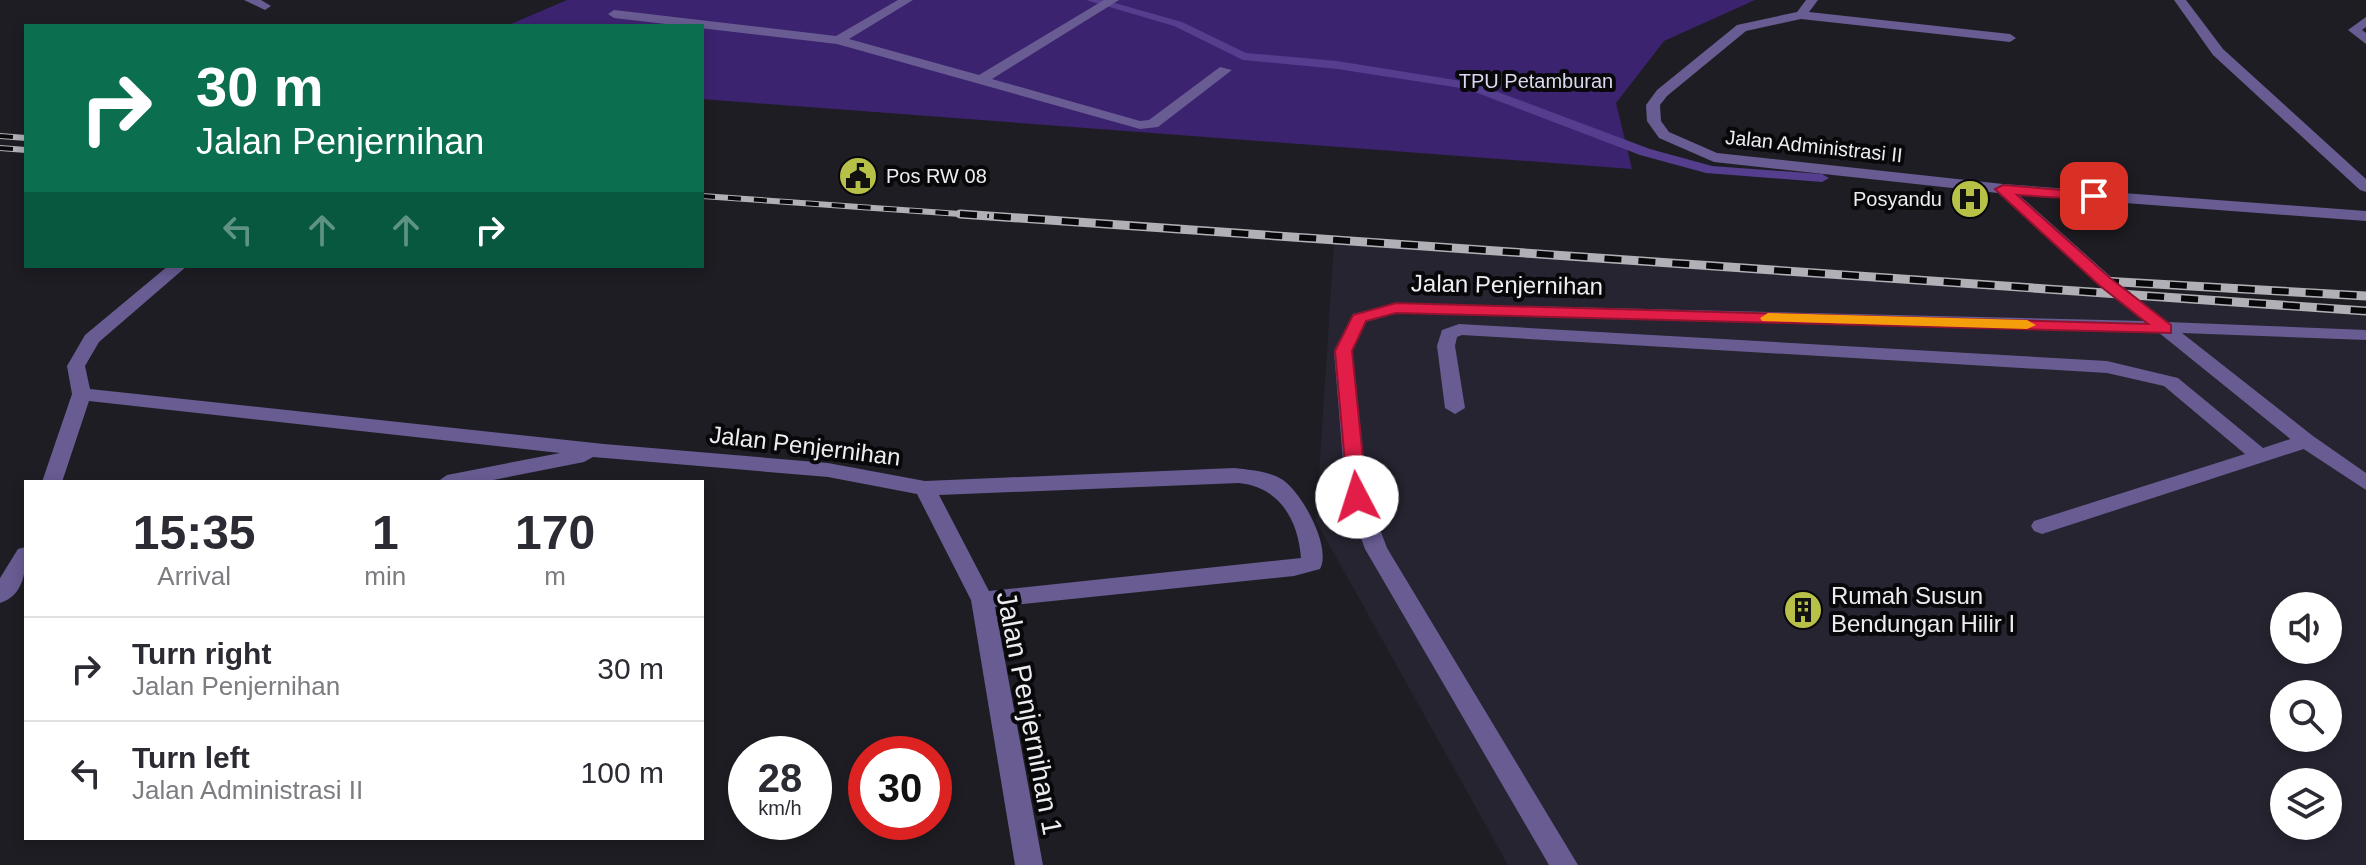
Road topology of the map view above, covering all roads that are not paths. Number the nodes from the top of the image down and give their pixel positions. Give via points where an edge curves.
1 (250, 0) edge
2 (907, 0) edge
3 (1113, 0) edge
4 (1812, 0) edge
5 (2180, 0) edge
6 (265, 6) dead end
7 (614, 14) dead end
8 (1801, 15) junction
9 (2366, 21) edge
10 (700, 24) edge
11 (704, 24) edge
12 (2010, 38) dead end
13 (838, 40) junction
14 (2366, 40) edge
15 (1225, 70) dead end
16 (982, 79) junction
17 (2366, 187) edge
18 (2003, 189) junction
19 (2366, 216) edge
20 (176, 268) edge
21 (2166, 329) junction
22 (2366, 335) edge
23 (82, 394) junction
24 (1455, 408) dead end
25 (2306, 441) junction
26 (604, 451) junction
27 (2258, 454) junction
28 (53, 480) edge
29 (457, 480) edge
30 (2366, 483) edge
31 (925, 488) junction
32 (2042, 526) dead end
33 (24, 564) edge
34 (0, 594) edge
35 (982, 600) junction
36 (1029, 865) edge
37 (1564, 865) edge

1 - 6 street
2 - 13 street
3 - 16 street
4 - 8 street
5 - 17 street via 2218,52
7 - 10 street
8 - 12 street
8 - 18 street, Jalan Administrasi II via 1742,28 1662,93 1653,105 1654,121 1664,135 1714,157
9 - 14 street via 2354,30
11 - 13 street
13 - 16 street
15 - 16 street via 1147,126
18 - 19 street, Jalan Administrasi II
18 - 21 street
20 - 23 street via 91,339 76,366
21 - 22 street, Jalan Penjernihan
21 - 25 street
21 - 37 street, Jalan Penjernihan via 1396,308 1359,318 1343,351 1357,497 1376,549
23 - 26 street, Jalan Penjernihan
23 - 28 street
24 - 27 street via 1446,346 1448,334 1459,329 1651,338 2141,373 2171,382
25 - 27 street
25 - 30 street
26 - 29 street
26 - 31 street, Jalan Penjernihan via 828,470
27 - 32 street
31 - 35 street, Jalan Penjernihan 1
31 - 35 street, Jalan Penjernihan via 1248,477 1278,487 1313,549 1312,563 1294,568
33 - 34 street
35 - 36 street, Jalan Penjernihan 1

